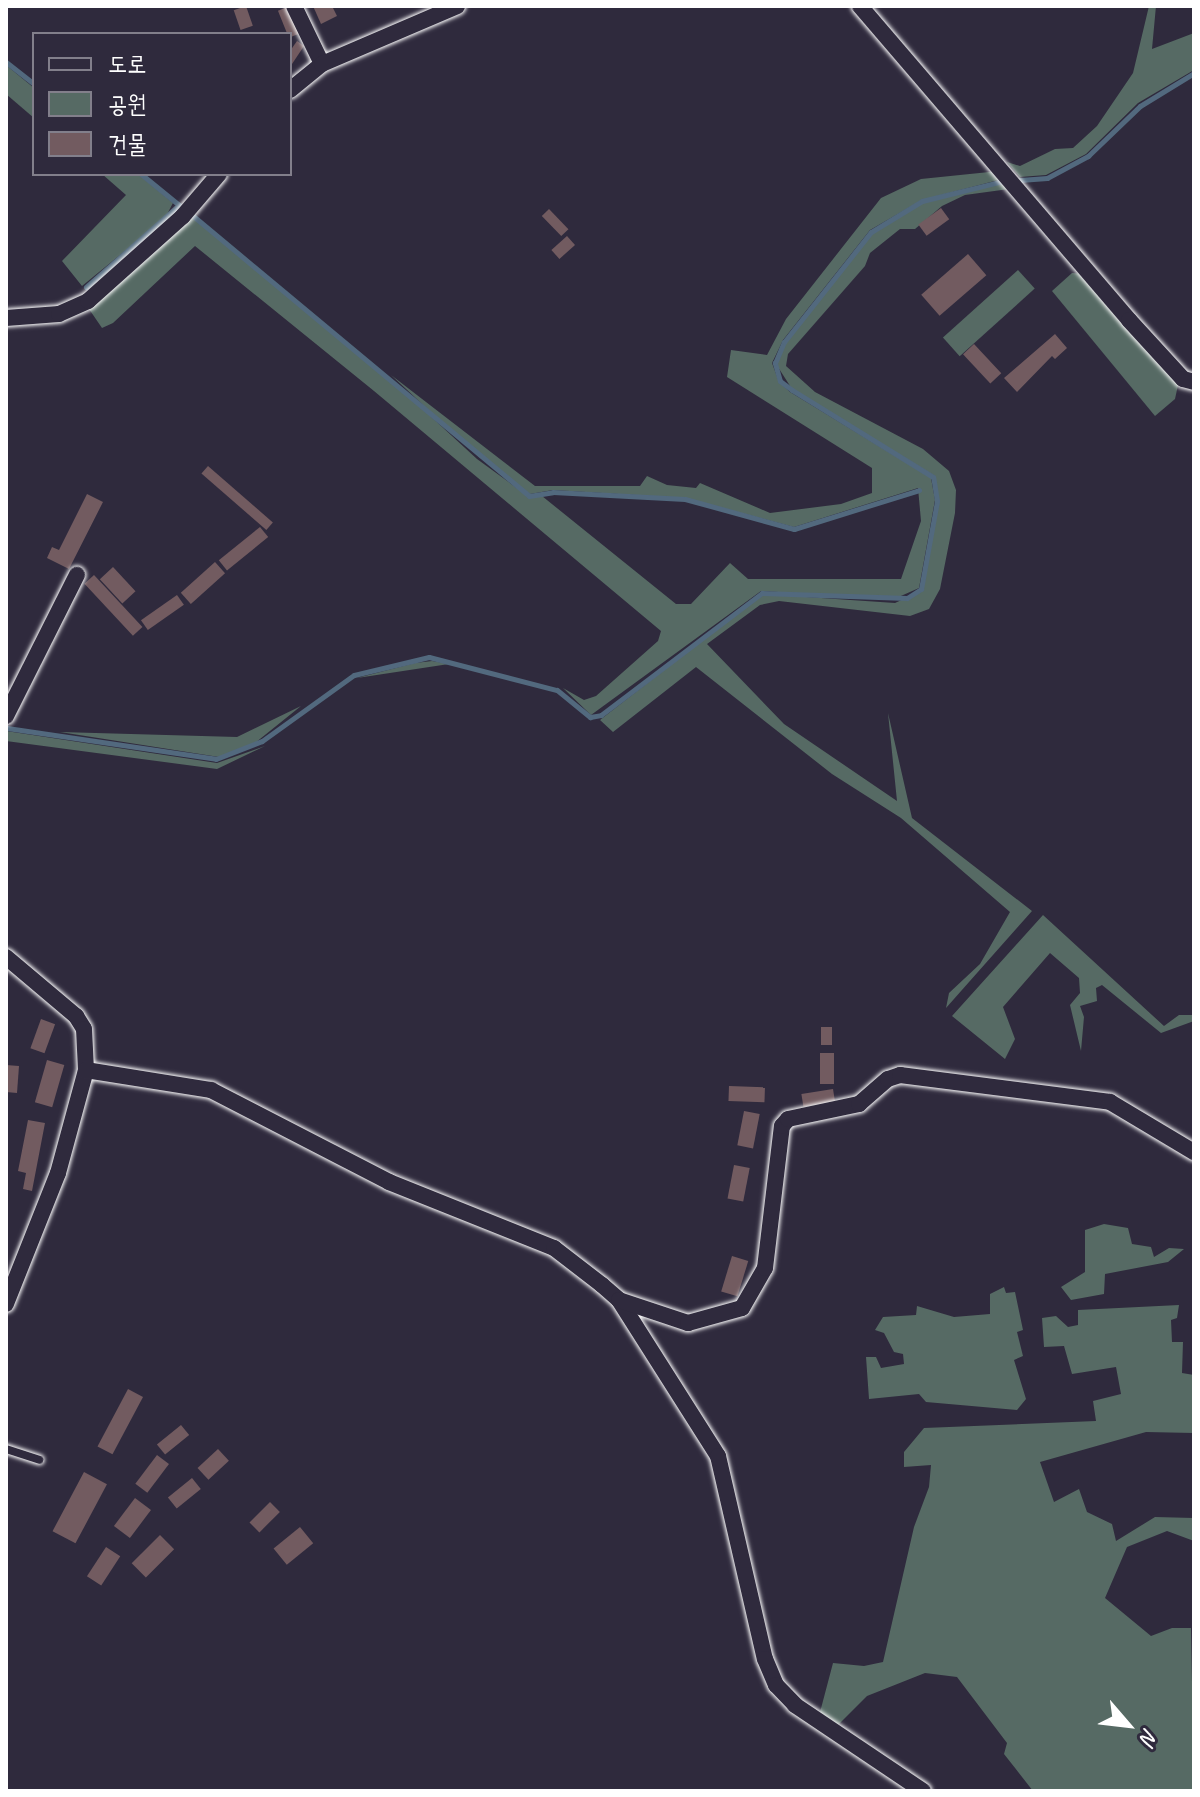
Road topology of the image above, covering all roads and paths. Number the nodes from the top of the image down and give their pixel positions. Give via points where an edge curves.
1 (294, 6) edge
2 (457, 6) edge
3 (860, 6) edge
4 (322, 64) junction
5 (292, 88) edge
6 (217, 176) edge
7 (6, 318) edge
8 (1194, 382) edge
9 (77, 575) dead end
10 (6, 716) edge
11 (6, 957) edge
12 (86, 1070) junction
13 (1194, 1152) edge
14 (619, 1300) junction
15 (6, 1304) edge
16 (6, 1449) edge
17 (39, 1460) dead end
18 (923, 1791) edge

1 - 4 street
2 - 4 street
3 - 8 street via 1129,320 1183,379
4 - 5 street
6 - 7 street via 183,216 88,301 59,314
9 - 10 street
11 - 12 street via 76,1016 84,1029
12 - 14 street via 211,1090 389,1182 554,1248
12 - 15 street via 58,1173
13 - 14 street via 1110,1102 900,1075 859,1104 788,1119 782,1126 765,1268 742,1308 688,1323
14 - 18 street via 657,1368 718,1456 765,1659 776,1685 795,1705
16 - 17 lane

